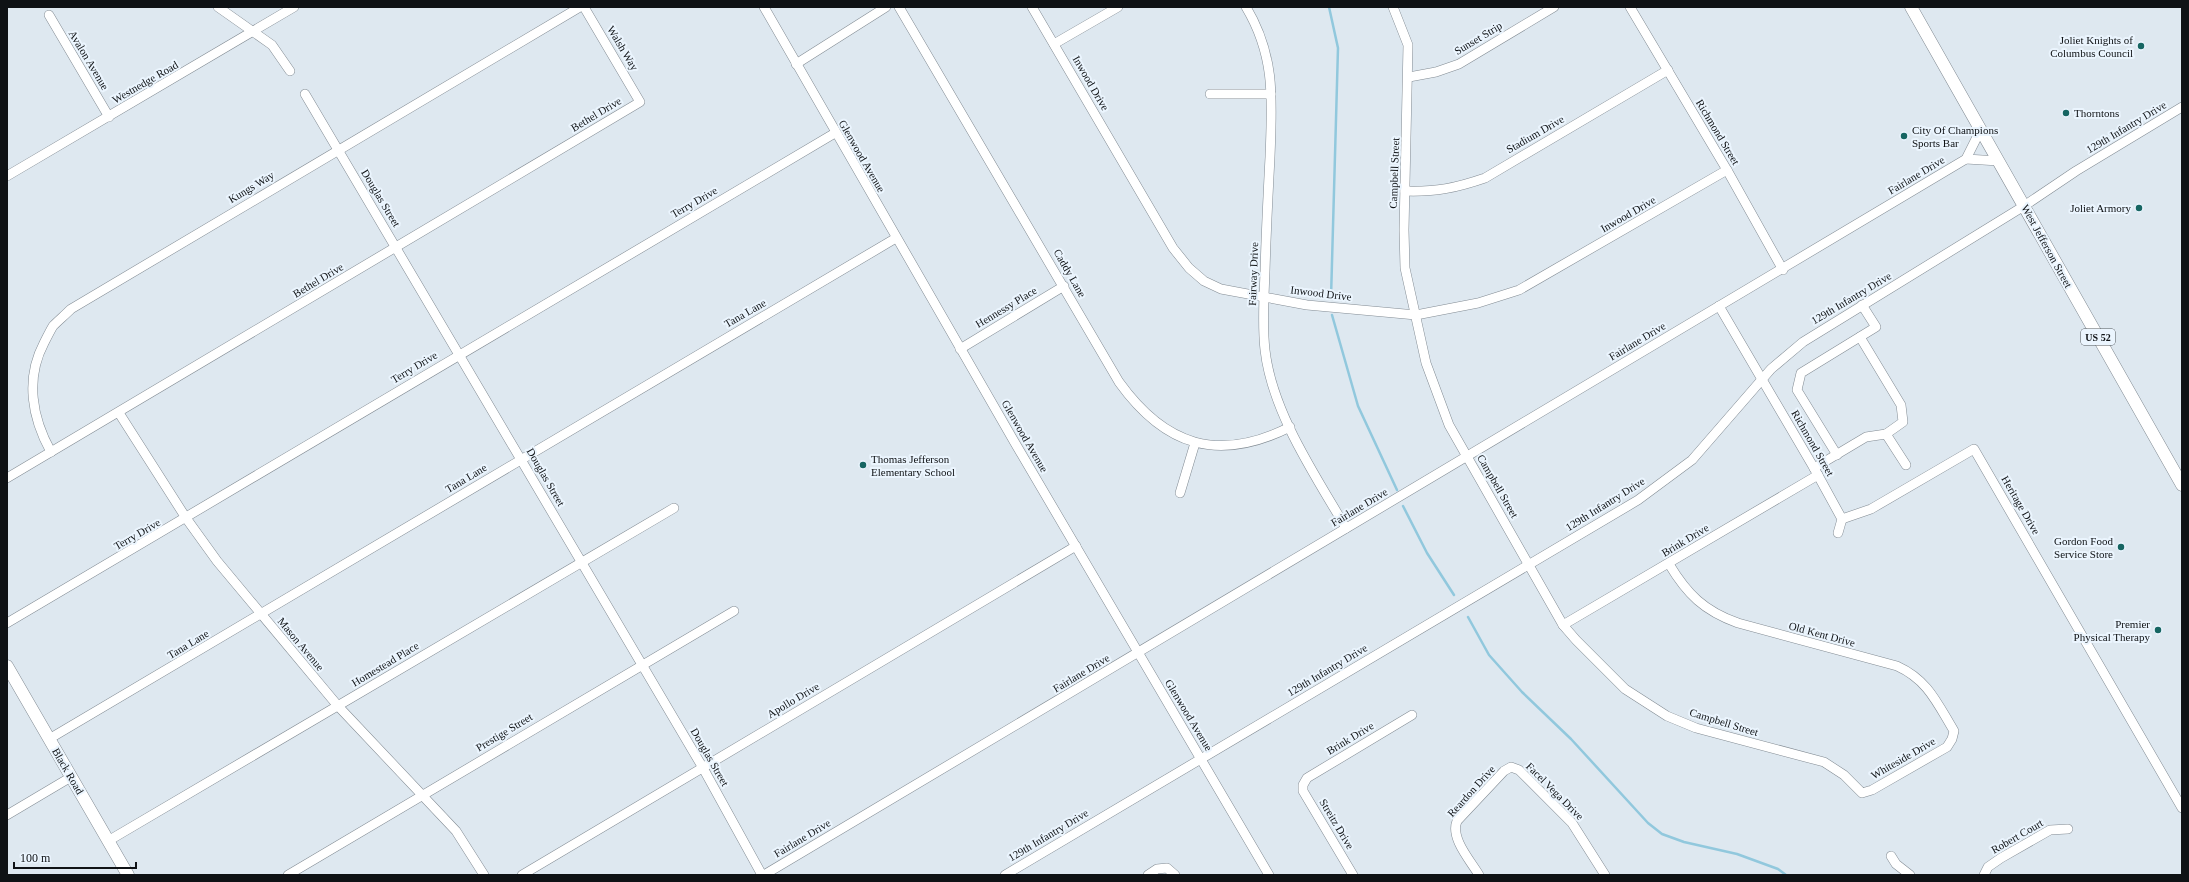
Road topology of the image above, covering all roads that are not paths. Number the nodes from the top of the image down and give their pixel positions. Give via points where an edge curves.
1 (218, 7) edge
2 (294, 7) edge
3 (580, 7) edge
4 (584, 7) edge
5 (764, 7) edge
6 (886, 7) edge
7 (899, 7) edge
8 (1032, 7) edge
9 (1118, 7) edge
10 (1246, 7) edge
11 (1393, 7) edge
12 (1554, 7) edge
13 (1630, 7) edge
14 (1911, 7) edge
15 (49, 15) dead end
16 (255, 32) junction
17 (1054, 44) junction
18 (796, 64) junction
19 (1668, 70) junction
20 (290, 71) dead end
21 (1409, 77) junction
22 (305, 94) dead end
23 (1210, 94) dead end
24 (1271, 94) junction
25 (640, 102) joint
26 (2182, 107) edge
27 (109, 117) junction
28 (1980, 129) junction
29 (835, 133) junction
30 (338, 149) junction
31 (1966, 159) junction
32 (1999, 161) junction
33 (1727, 170) junction
34 (7, 176) edge
35 (1405, 191) junction
36 (2024, 206) junction
37 (896, 238) junction
38 (396, 247) junction
39 (1783, 270) junction
40 (1064, 286) junction
41 (1264, 297) junction
42 (1862, 305) junction
43 (1719, 306) junction
44 (1416, 315) junction
45 (1860, 337) junction
46 (960, 349) junction
47 (459, 354) junction
48 (1762, 379) junction
49 (119, 413) junction
50 (1290, 427) junction
51 (1886, 434) junction
52 (1195, 443) junction
53 (51, 452) junction
54 (1836, 455) junction
55 (1467, 457) junction
56 (521, 459) junction
57 (1906, 465) dead end
58 (1816, 471) junction
59 (7, 478) edge
60 (2182, 486) edge
61 (1180, 493) dead end
62 (674, 508) dead end
63 (186, 518) junction
64 (1842, 519) junction
65 (1346, 528) junction
66 (1838, 533) dead end
67 (1076, 546) junction
68 (581, 562) junction
69 (1529, 564) junction
70 (1669, 564) junction
71 (734, 611) dead end
72 (261, 614) junction
73 (7, 623) edge
74 (1563, 625) junction
75 (1138, 653) junction
76 (642, 665) junction
77 (7, 666) edge
78 (338, 706) junction
79 (1412, 715) dead end
80 (49, 739) junction
81 (1952, 739) joint
82 (1201, 759) junction
83 (1510, 767) joint
84 (703, 768) junction
85 (72, 777) junction
86 (1303, 785) joint
87 (1862, 793) joint
88 (422, 794) junction
89 (2182, 808) edge
90 (7, 815) edge
91 (2068, 829) dead end
92 (108, 841) junction
93 (1891, 856) dead end
94 (128, 875) edge
95 (288, 875) edge
96 (484, 875) edge
97 (522, 875) edge
98 (763, 875) edge
99 (1005, 875) edge
100 (1148, 875) edge
101 (1175, 875) edge
102 (1269, 875) edge
103 (1353, 875) edge
104 (1479, 875) edge
105 (1605, 875) edge
106 (1910, 875) edge
107 (1984, 875) edge

1 - 16 street
2 - 16 street, Westnedge Road
3 - 30 street, Kungs Way
4 - 25 street, Walsh Way
5 - 18 street, Glenwood Avenue
6 - 18 street
7 - 40 street, Caddy Lane
8 - 17 street, Inwood Drive
9 - 17 street
10 - 24 street, Fairway Drive via 1265,46 1270,69
11 - 21 street, Campbell Street via 1408,45
12 - 21 street, Sunset Strip via 1459,64
13 - 19 street, Richmond Street
14 - 28 main road, West Jefferson Street / US 52
15 - 27 street, Avalon Avenue
16 - 20 street via 272,45
16 - 27 street, Westnedge Road
17 - 41 street, Inwood Drive via 1173,248 1189,268 1204,281 1221,289
18 - 29 street, Glenwood Avenue
19 - 33 street, Richmond Street
19 - 35 street, Stadium Drive via 1485,178 1432,192
21 - 35 street, Campbell Street
22 - 30 street, Douglas Street
23 - 24 street
24 - 41 street, Fairway Drive
25 - 38 street, Bethel Drive
26 - 36 street, 129th Infantry Drive via 2076,171
27 - 34 street, Westnedge Road
28 - 31 street
28 - 32 main road, West Jefferson Street / US 52
29 - 37 street, Glenwood Avenue
29 - 47 street, Terry Drive
30 - 38 street, Douglas Street
30 - 53 street, Kungs Way via 71,309 52,327 40,351 33,374 33,399 37,421
31 - 32 street
31 - 39 street, Fairlane Drive
32 - 36 main road, West Jefferson Street / US 52
33 - 39 street, Richmond Street
33 - 44 street, Inwood Drive via 1519,290 1478,303
35 - 44 street, Campbell Street via 1406,268 1409,293
36 - 42 street, 129th Infantry Drive
36 - 60 main road, West Jefferson Street / US 52
37 - 46 street, Glenwood Avenue
37 - 56 street, Tana Lane
38 - 47 street, Douglas Street
38 - 49 street, Bethel Drive
39 - 43 street, Fairlane Drive
40 - 46 street, Hennessy Place
40 - 52 street, Caddy Lane via 1134,402 1152,420 1171,433
41 - 44 street, Inwood Drive
41 - 50 street, Fairway Drive via 1265,351 1272,385
42 - 45 street via 1876,327
42 - 48 street, 129th Infantry Drive via 1784,356
43 - 48 street, Richmond Street
43 - 55 street, Fairlane Drive
44 - 55 street, Campbell Street via 1426,363 1436,393 1448,425
45 - 51 street via 1901,405 1903,422
45 - 54 street via 1801,373 1797,390
46 - 67 street, Glenwood Avenue
47 - 56 street, Douglas Street
47 - 63 street, Terry Drive
48 - 58 street, Richmond Street
48 - 69 street, 129th Infantry Drive via 1692,460 1638,500
49 - 53 street, Bethel Drive
49 - 63 street, Mason Avenue
50 - 52 street, Caddy Lane via 1245,444 1221,446
50 - 65 street, Fairway Drive
51 - 54 street, Brink Drive via 1866,438
51 - 57 street
52 - 61 street
53 - 59 street, Bethel Drive
54 - 58 street, Brink Drive
55 - 65 street, Fairlane Drive
55 - 69 street, Campbell Street
56 - 68 street, Douglas Street
56 - 72 street, Tana Lane
58 - 64 street, Richmond Street
58 - 70 street, Brink Drive
62 - 68 street, Homestead Place
63 - 72 street, Mason Avenue via 217,561
63 - 73 street, Terry Drive
64 - 66 street
64 - 89 street, Heritage Drive via 1871,509 1974,449
65 - 75 street, Fairlane Drive
67 - 75 street, Glenwood Avenue
67 - 84 street, Apollo Drive
68 - 76 street, Douglas Street
68 - 78 street, Homestead Place
69 - 74 street, Campbell Street
69 - 82 street, 129th Infantry Drive
70 - 74 street, Brink Drive
70 - 81 street, Old Kent Drive via 1682,585 1700,604 1716,615 1897,666 1910,672 1929,690 1954,731
71 - 76 street, Prestige Street
72 - 78 street, Mason Avenue
72 - 80 street, Tana Lane
74 - 87 street, Campbell Street via 1625,689 1667,716 1696,728 1824,762 1844,774
75 - 82 street, Glenwood Avenue
75 - 98 street, Fairlane Drive
76 - 84 street, Douglas Street
76 - 88 street, Prestige Street
77 - 80 main road, Black Road
78 - 88 street, Mason Avenue
78 - 92 street, Homestead Place
79 - 86 street, Brink Drive via 1307,778
80 - 85 main road, Black Road
81 - 87 street, Whiteside Drive via 1947,747 1872,790
82 - 99 street, 129th Infantry Drive
82 - 102 street, Glenwood Avenue
83 - 104 street, Reardon Drive via 1457,821 1454,829 1457,839
83 - 105 street, Facel Vega Drive via 1519,770 1572,823
84 - 97 street, Apollo Drive
84 - 98 street, Douglas Street
85 - 90 street
85 - 92 main road, Black Road
86 - 103 street, Streitz Drive via 1303,791
88 - 95 street, Prestige Street
88 - 96 street, Mason Avenue via 456,831
91 - 107 street, Robert Court via 2050,830 2001,858 1988,867
92 - 94 main road, Black Road
93 - 106 street via 1896,864
100 - 101 street via 1157,869 1167,868

